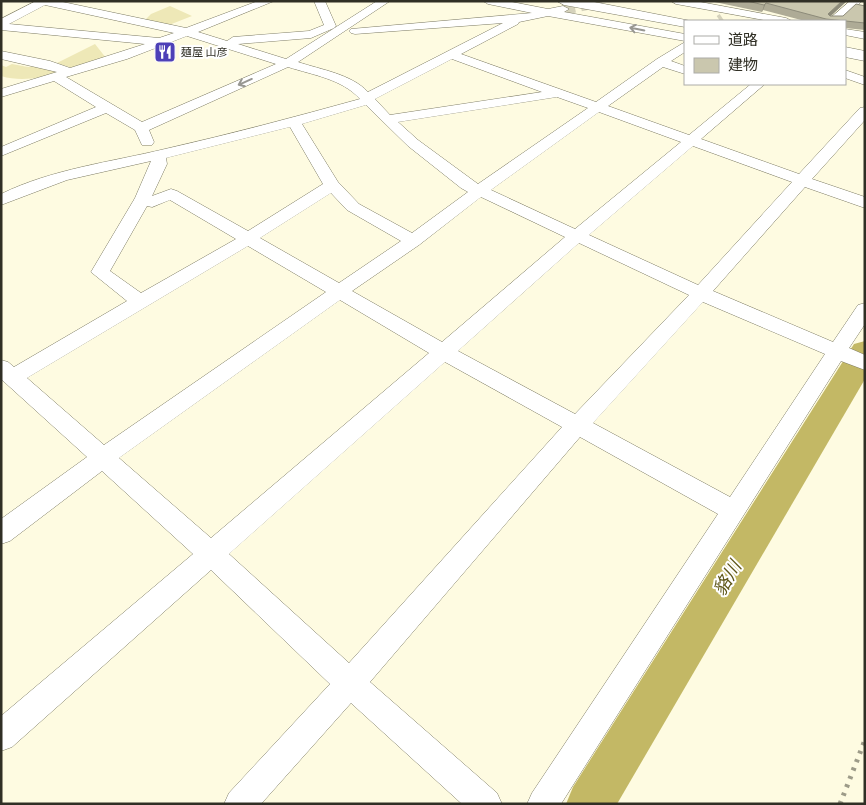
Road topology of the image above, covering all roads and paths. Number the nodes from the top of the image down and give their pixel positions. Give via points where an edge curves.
1 (270, 1) edge
2 (319, 1) edge
3 (385, 1) edge
4 (399, 1) edge
5 (488, 1) edge
6 (594, 1) edge
7 (676, 1) edge
8 (746, 1) edge
9 (857, 1) edge
10 (42, 2) edge
11 (560, 7) edge
12 (727, 15) junction
13 (523, 18) junction
14 (684, 20) edge
15 (686, 20) edge
16 (776, 20) edge
17 (834, 20) edge
18 (1, 25) edge
19 (35, 30) junction
20 (355, 31) junction
21 (187, 32) junction
22 (846, 32) edge
23 (865, 36) edge
24 (684, 38) edge
25 (161, 41) junction
26 (221, 42) junction
27 (10, 43) edge
28 (846, 46) edge
29 (684, 47) edge
30 (865, 49) edge
31 (846, 52) edge
32 (452, 55) junction
33 (1, 56) edge
34 (865, 56) edge
35 (662, 62) junction
36 (297, 64) junction
37 (846, 69) edge
38 (684, 70) edge
39 (70, 72) junction
40 (865, 73) edge
41 (846, 74) edge
42 (56, 77) junction
43 (865, 81) edge
44 (749, 87) edge
45 (1, 92) edge
46 (556, 93) junction
47 (368, 99) junction
48 (108, 107) junction
49 (597, 108) junction
50 (865, 111) edge
51 (387, 120) junction
52 (294, 122) junction
53 (141, 128) junction
54 (691, 140) junction
55 (1, 152) edge
56 (155, 155) junction
57 (801, 180) junction
58 (332, 185) junction
59 (479, 192) junction
60 (143, 198) junction
61 (1, 200) edge
62 (865, 204) edge
63 (577, 236) junction
64 (249, 238) junction
65 (413, 241) junction
66 (340, 290) junction
67 (701, 293) junction
68 (140, 302) junction
69 (865, 309) edge
70 (839, 352) junction
71 (445, 353) junction
72 (865, 363) edge
73 (7, 372) edge
74 (578, 424) junction
75 (102, 458) junction
76 (733, 510) junction
77 (1, 533) edge
78 (211, 554) junction
79 (350, 683) junction
80 (1, 736) edge
81 (240, 804) edge
82 (486, 804) edge
83 (543, 804) edge

1 - 21 street
2 - 26 street via 330,26 322,32
3 - 36 street
4 - 20 street
5 - 11 street
6 - 15 highway
7 - 12 street
8 - 12 street
9 - 17 street
10 - 18 street
10 - 21 street
11 - 13 street
11 - 14 highway
24 -> 11 street
12 - 16 street
13 - 20 street
13 - 32 street
18 - 19 street
19 - 25 street
19 - 27 street
20 - 36 street
21 - 25 street
21 - 26 street
22 - 23 street
25 - 39 street
26 - 36 street
28 - 30 highway
29 - 35 street
31 - 34 highway
32 - 46 street
32 - 47 street
33 - 39 street
35 - 38 street
35 - 49 street
36 - 47 street via 345,81
36 -> 53 street
37 - 40 street
39 - 42 street
41 - 43 street
42 - 45 street
42 - 48 street
44 - 54 street
46 - 49 street
46 - 51 street
47 - 51 street
47 - 52 street
48 - 53 street
48 - 55 street
49 - 54 street
49 - 59 street
50 - 57 street
51 - 59 street via 456,178
52 - 56 street
52 - 58 street
53 - 56 street
54 - 57 street
54 - 63 street
56 - 60 street via 159,164
56 - 61 street via 63,176
57 - 62 street
57 - 67 street
58 - 64 street
58 - 65 street via 353,207
59 - 63 street
59 - 65 street
60 - 64 street via 152,202 171,194
60 - 68 street via 100,272
63 - 67 street
63 - 71 street
64 - 66 street
64 - 68 street
65 - 66 street
66 - 71 street
66 - 75 street
67 - 70 street
67 - 74 street
68 - 73 street
69 - 70 street
70 - 72 street
70 - 76 street
71 - 74 street
71 - 78 street
73 - 75 street
74 - 76 street
74 - 79 street
75 - 77 street
75 - 78 street
76 - 83 street
78 - 79 street
78 - 80 street
79 - 81 street
79 - 82 street

